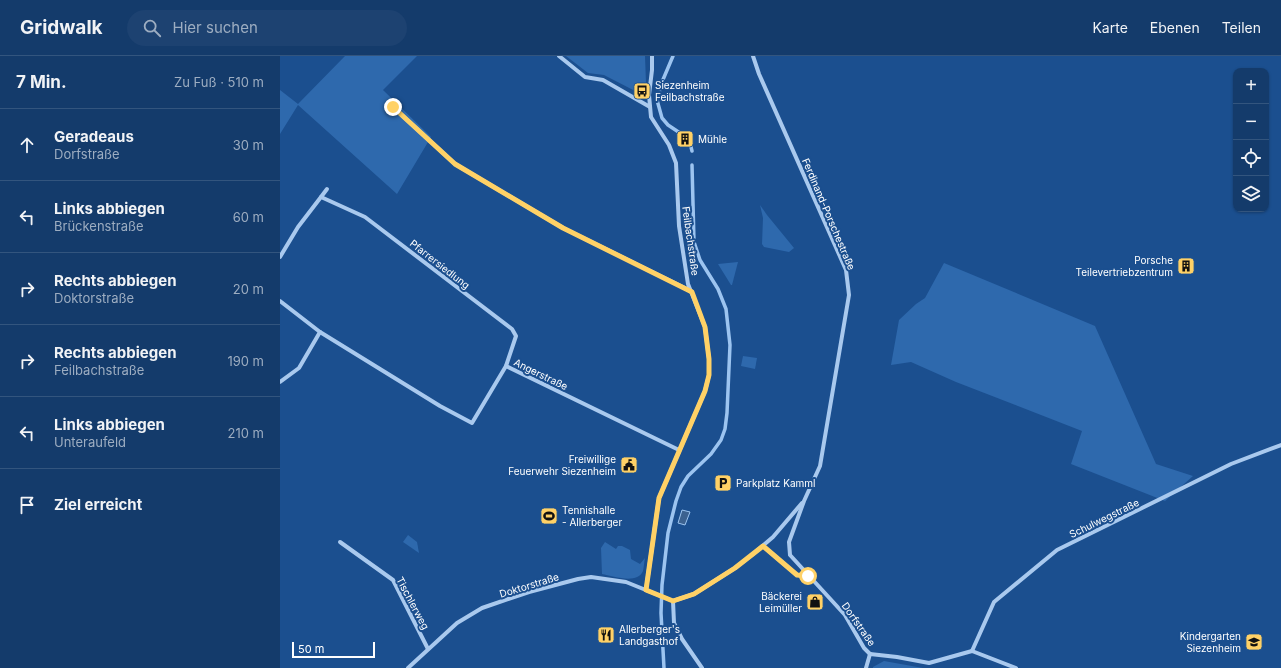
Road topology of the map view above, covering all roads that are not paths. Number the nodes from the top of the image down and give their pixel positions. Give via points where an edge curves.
1 (559, 56) edge
2 (652, 56) edge
3 (753, 56) edge
4 (650, 106) junction
5 (393, 107) dead end
6 (327, 189) dead end
7 (321, 197) junction
8 (280, 256) edge
9 (692, 292) junction
10 (280, 301) edge
11 (320, 332) junction
12 (506, 366) junction
13 (280, 382) edge
14 (1281, 445) edge
15 (679, 450) junction
16 (804, 501) junction
17 (340, 542) dead end
18 (763, 546) junction
19 (808, 576) junction
20 (646, 590) junction
21 (673, 601) junction
22 (428, 649) junction
23 (972, 651) junction
24 (870, 654) junction
25 (1001, 662) junction
26 (408, 668) edge
27 (702, 668) edge
28 (866, 668) edge
29 (998, 668) edge
30 (1016, 668) edge

1 - 4 street via 585,77 603,80
2 - 4 street, Feilbachstraße
3 - 16 street, Ferdinand-Porschestraße via 846,270 849,295 820,466
4 - 9 street, Feilbachstraße via 651,117 669,145 676,163 679,226 688,284
5 - 9 street via 455,164 563,228
6 - 7 street
7 - 8 street
7 - 12 street, Pfarrersiedlung via 365,217 512,329 516,336
9 - 15 street, Feilbachstraße via 705,327 709,375 705,391
10 - 11 street, Angerstraße
11 - 12 street, Angerstraße via 440,406 472,422
11 - 13 street via 299,368
12 - 15 street, Angerstraße
14 - 23 street, Schulwegstraße via 1231,464 1057,550 994,602
15 - 20 street, Feilbachstraße via 658,503
16 - 18 street
16 - 19 street, Dorfstraße via 790,542 790,555
17 - 22 street, Tischlerweg via 393,580
18 - 19 street, Dorfstraße via 797,575
18 - 21 street via 735,568 694,594
19 - 24 street, Dorfstraße via 845,614
20 - 21 street, Doktorstraße
20 - 22 street, Doktorstraße via 626,582 591,577 556,584 482,608 456,623
21 - 27 street via 674,623
22 - 26 street, Doktorstraße
23 - 24 street via 929,664
23 - 25 street
24 - 28 street, Dorfstraße
25 - 29 street
25 - 30 street

